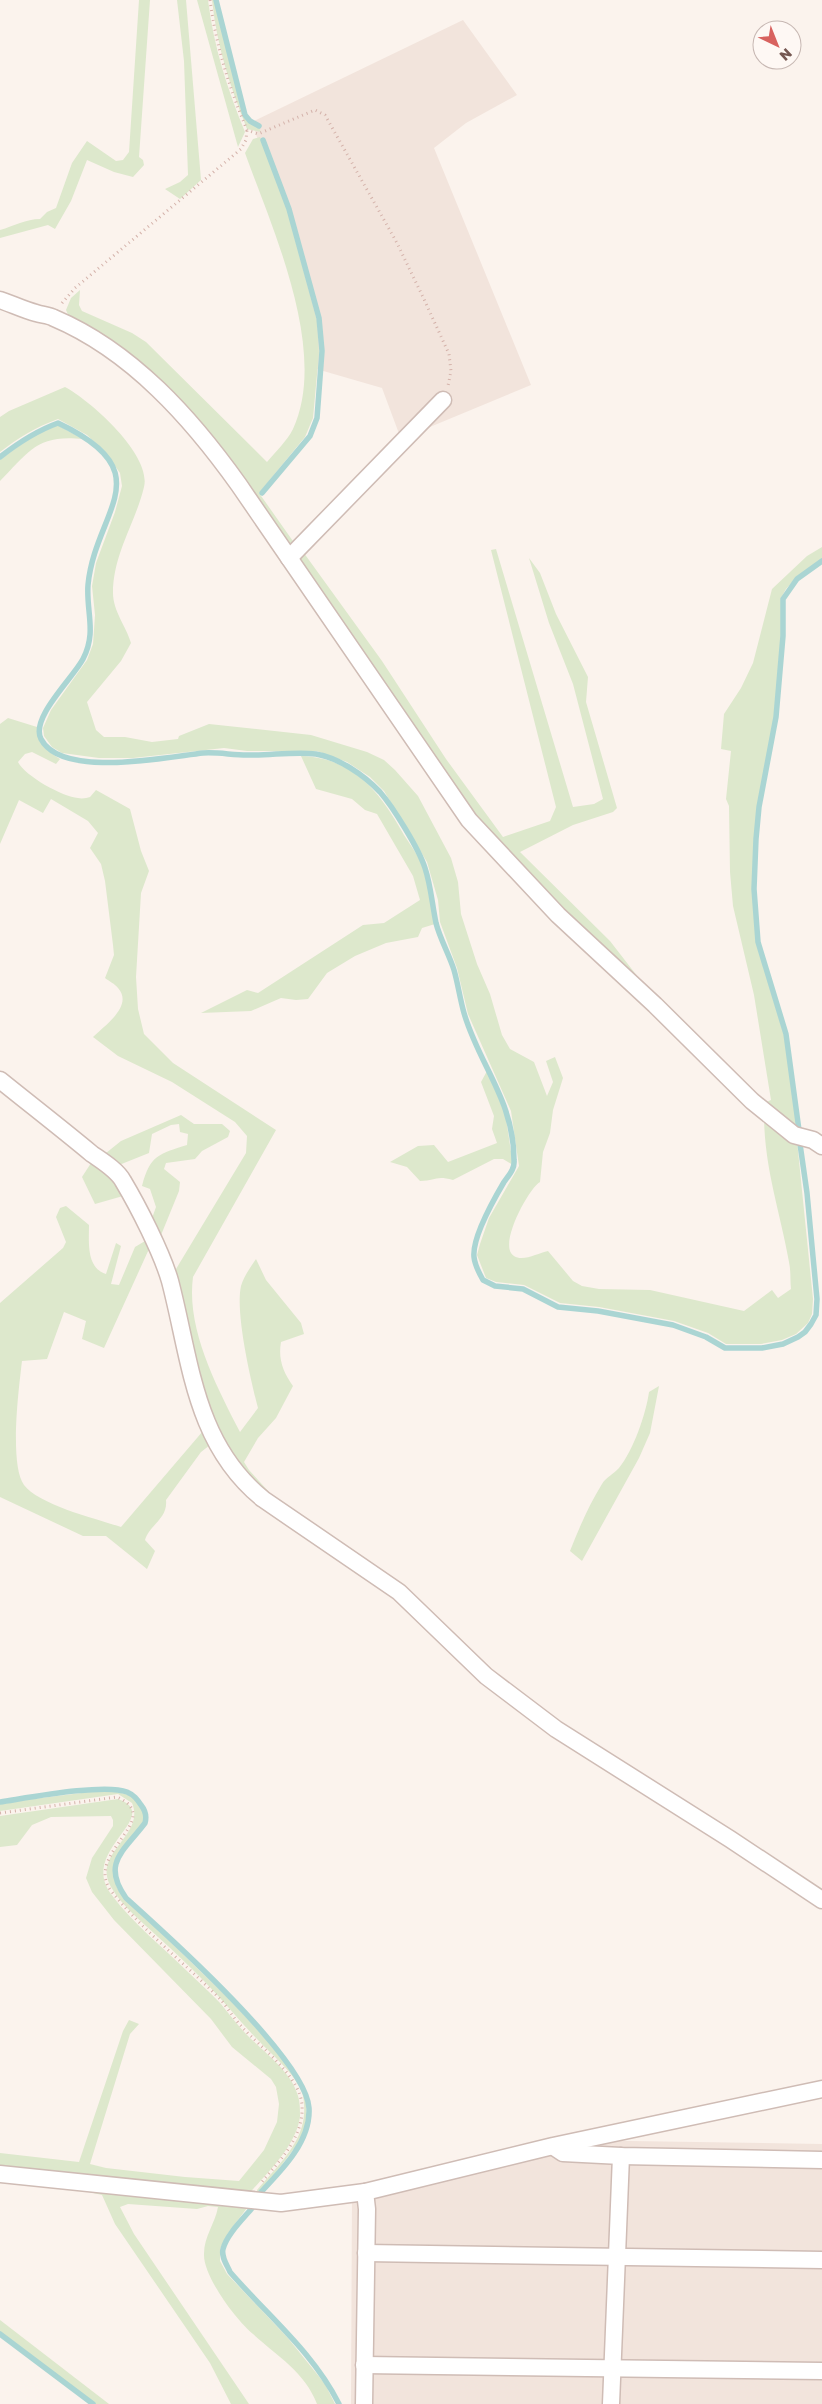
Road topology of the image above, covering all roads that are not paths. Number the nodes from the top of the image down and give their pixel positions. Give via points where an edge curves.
1 (0, 300) edge
2 (442, 400) road end
3 (289, 558) junction
4 (0, 1080) edge
5 (822, 1146) edge
6 (822, 1900) edge
7 (822, 2089) edge
8 (553, 2146) junction
9 (621, 2156) junction
10 (822, 2160) edge
11 (0, 2174) edge
12 (365, 2192) junction
13 (366, 2253) junction
14 (617, 2257) junction
15 (822, 2260) edge
16 (364, 2365) junction
17 (612, 2368) junction
18 (822, 2371) edge
19 (364, 2404) edge
20 (611, 2404) edge

1 - 3 street via 53,317 81,331 149,381 213,448
2 - 3 street
3 - 5 street via 441,781 469,820 498,852 558,915 752,1101 794,1135
4 - 6 street via 122,1179 169,1278 206,1424 244,1484 398,1592 486,1676 543,1719
7 - 8 street
8 - 9 street via 562,2153
8 - 12 street
9 - 10 street
9 - 14 street
11 - 12 street via 281,2203
12 - 13 street
13 - 14 street
13 - 16 street
14 - 15 street
14 - 17 street
16 - 17 street
16 - 19 street
17 - 18 street
17 - 20 street

